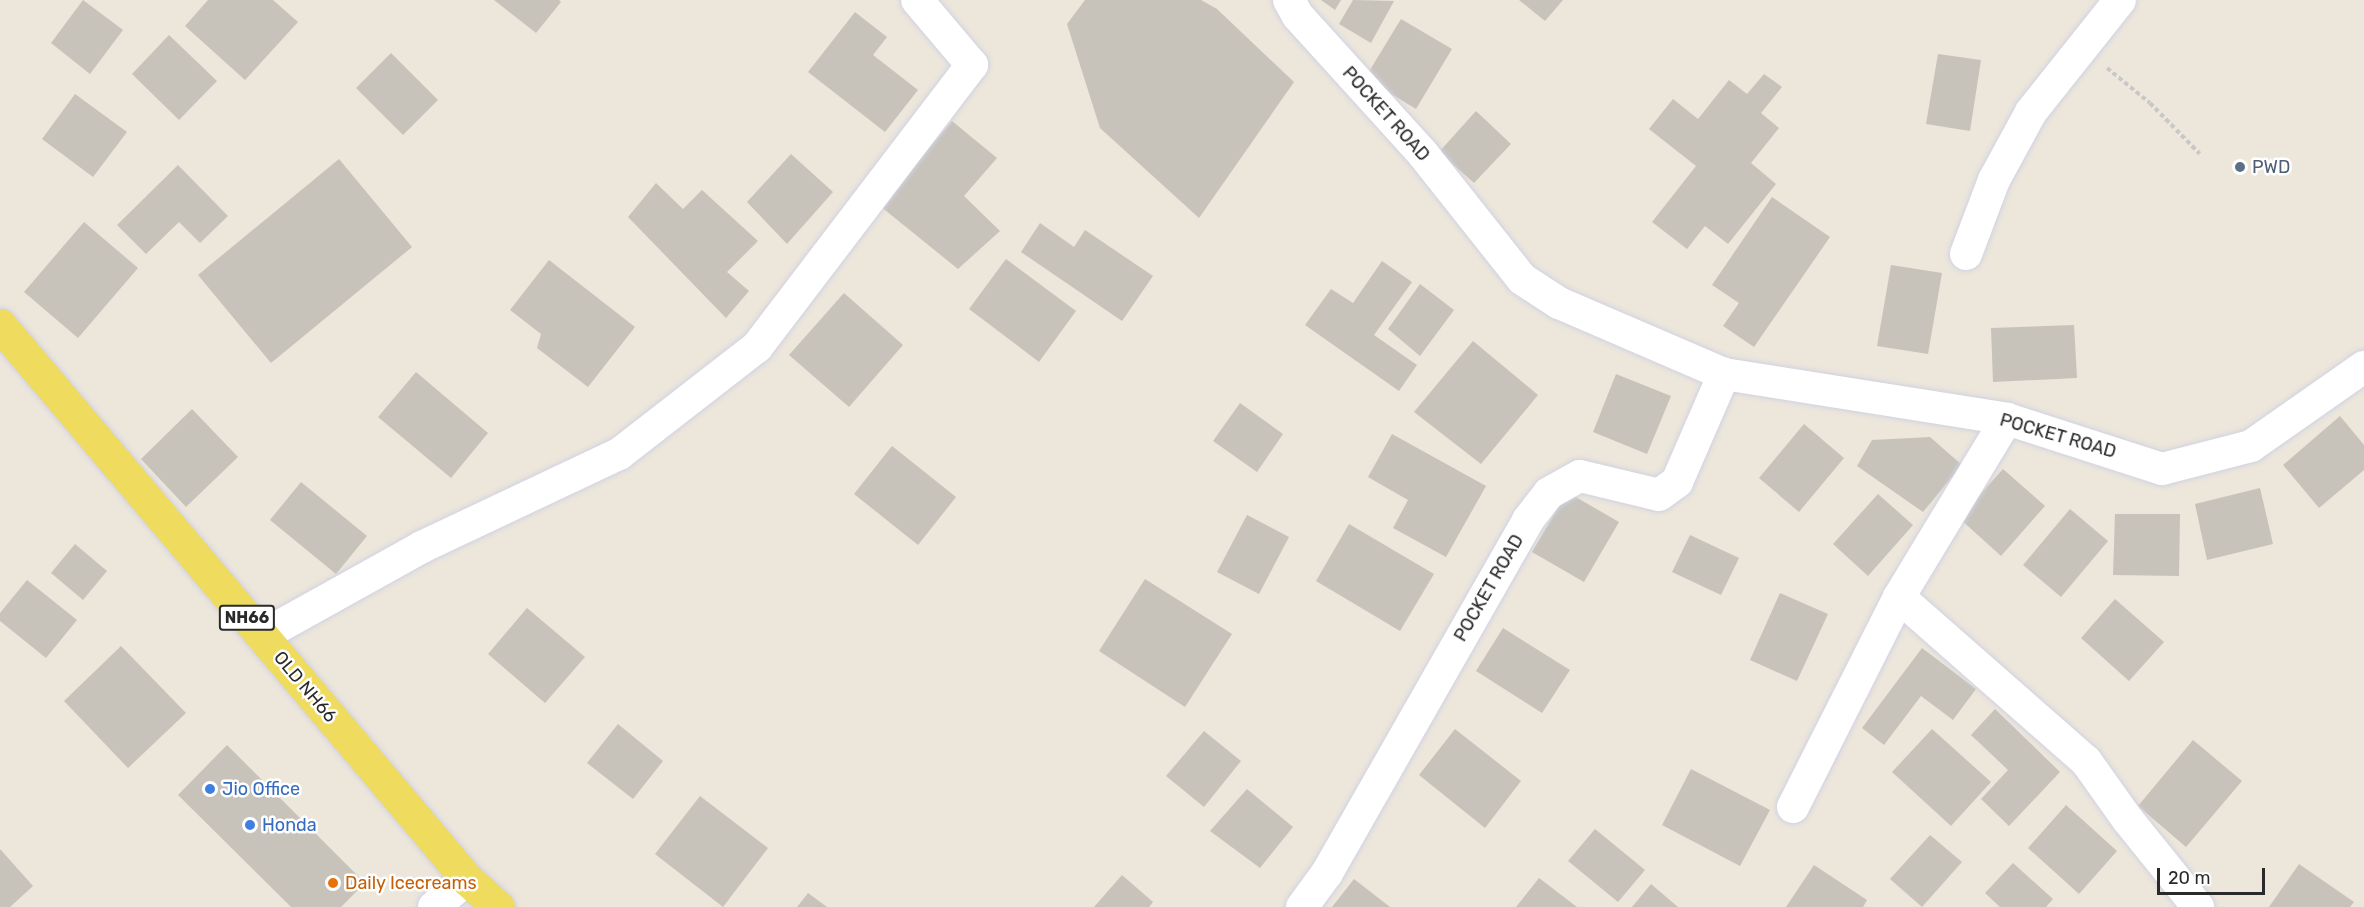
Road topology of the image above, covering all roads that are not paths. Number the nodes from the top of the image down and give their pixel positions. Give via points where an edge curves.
1 (917, 0) edge
2 (1289, 0) edge
3 (2120, 0) edge
4 (1966, 254) dead end
5 (0, 325) edge
6 (2364, 367) edge
7 (1724, 374) junction
8 (2007, 419) junction
9 (1899, 597) junction
10 (262, 636) junction
11 (1793, 807) dead end
12 (467, 879) junction
13 (434, 907) edge
14 (498, 907) edge
15 (1302, 907) edge
16 (2198, 907) edge

1 - 10 street via 972,65 757,347 619,454 422,547
2 - 7 street, POCKET ROAD via 1298,16 1423,154 1522,279 1559,303
3 - 4 street via 2025,122 1994,180
5 - 10 main road, OLD NH66 / NH66
6 - 8 street, POCKET ROAD via 2251,446 2162,469
7 - 8 street, POCKET ROAD
7 - 15 street, POCKET ROAD via 1677,482 1659,495 1580,476 1549,493 1528,519 1327,873
8 - 9 street
9 - 11 street
9 - 16 street via 2086,761
10 - 12 main road, OLD NH66 / NH66
12 - 13 street
12 - 14 main road, OLD NH66 / NH66

